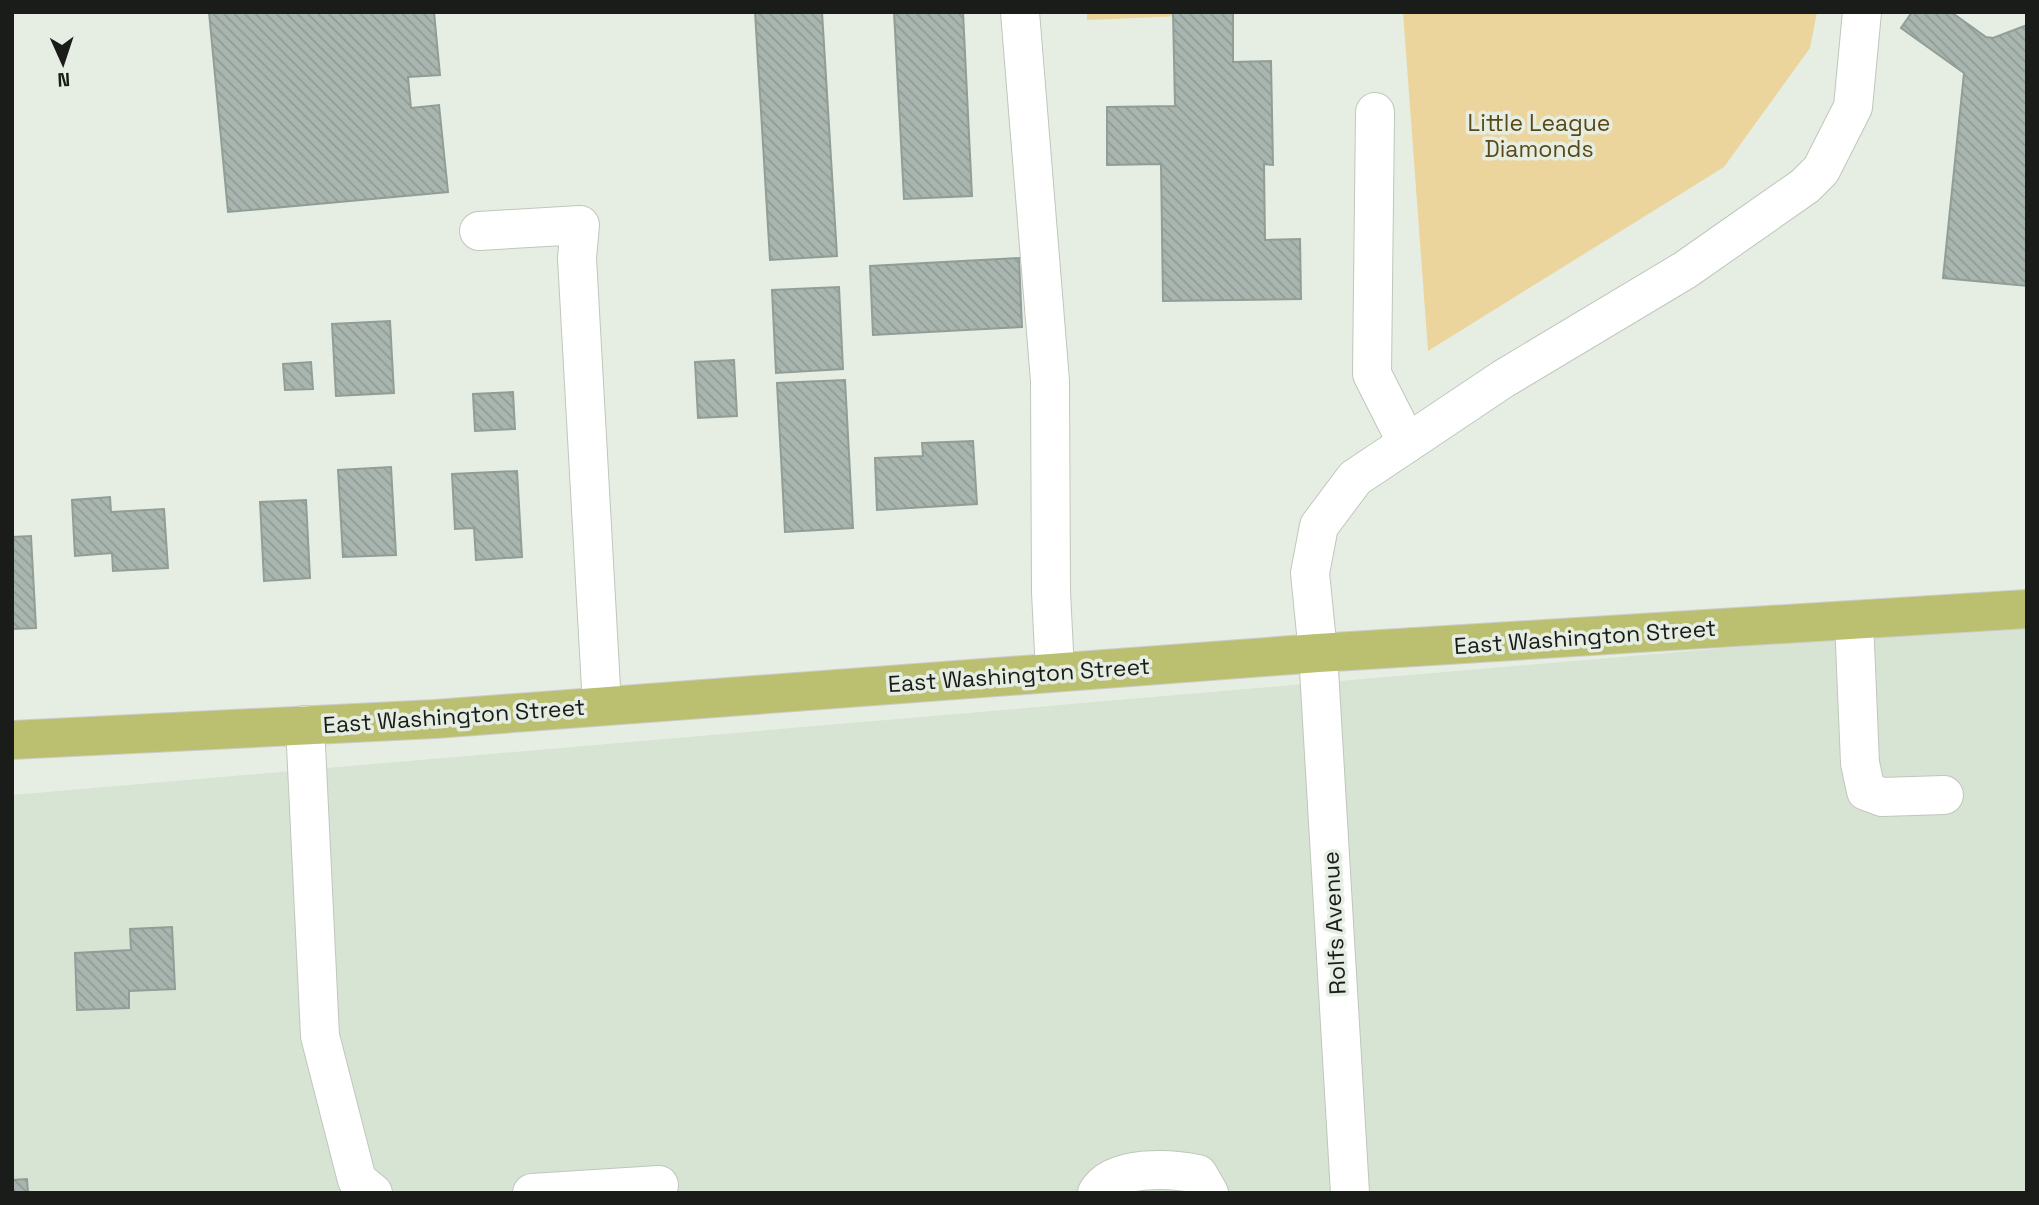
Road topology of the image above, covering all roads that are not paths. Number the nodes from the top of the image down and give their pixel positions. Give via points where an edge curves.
1 (1020, 12) edge
2 (1862, 12) edge
3 (1376, 112) dead end
4 (479, 231) dead end
5 (1407, 443) junction
6 (2027, 609) edge
7 (1854, 620) junction
8 (1318, 653) junction
9 (1055, 672) junction
10 (602, 706) junction
11 (305, 725) junction
12 (12, 740) edge
13 (1944, 795) dead end
14 (659, 1185) dead end
15 (373, 1193) edge
16 (532, 1193) edge
17 (1097, 1193) edge
18 (1209, 1193) edge
19 (1350, 1193) edge

1 - 9 street via 1050,381
2 - 5 street, Rolfs Avenue via 1853,107 1821,170 1805,186 1685,270 1503,379
3 - 5 street via 1372,374
4 - 10 street via 580,225 577,258
5 - 8 street, Rolfs Avenue via 1355,478 1319,526 1310,573
6 - 7 main road, East Washington Street
7 - 8 main road, East Washington Street
7 - 13 street via 1860,763 1866,791 1882,797
8 - 9 main road, East Washington Street
8 - 19 street, Rolfs Avenue
9 - 10 main road, East Washington Street
10 - 11 main road, East Washington Street
11 - 12 main road, East Washington Street
11 - 15 street via 320,1036 357,1180
14 - 16 street
17 - 18 street via 1104,1182 1121,1174 1184,1171 1198,1174

